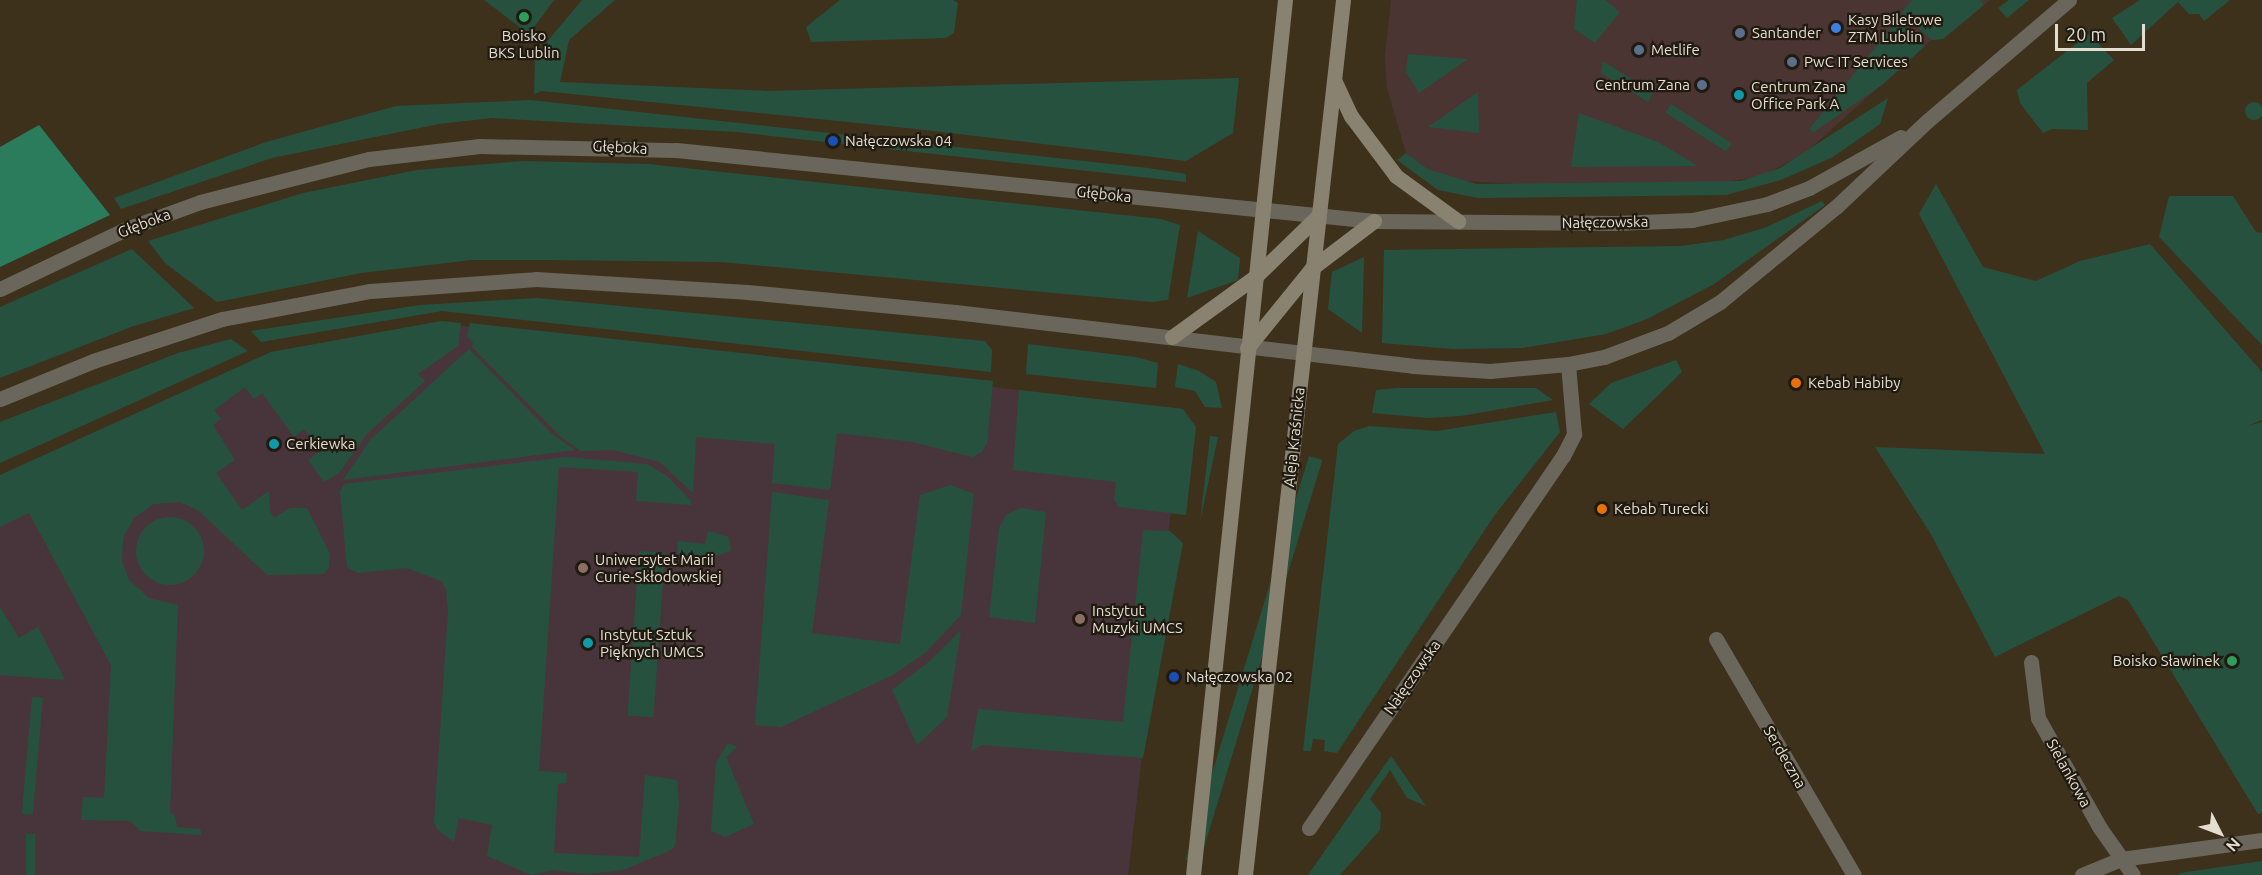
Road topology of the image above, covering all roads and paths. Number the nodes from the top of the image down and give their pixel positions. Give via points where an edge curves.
1 (1285, 0) edge
2 (1343, 0) edge
3 (2069, 0) edge
4 (1335, 82) junction
5 (1926, 122) junction
6 (1262, 211) junction
7 (1317, 217) junction
8 (1374, 221) junction
9 (1458, 221) junction
10 (1312, 268) junction
11 (1255, 277) junction
12 (0, 289) edge
13 (1173, 337) junction
14 (1248, 348) junction
15 (1303, 353) junction
16 (1568, 364) junction
17 (0, 399) edge
18 (1716, 639) dead end
19 (2031, 662) dead end
20 (1309, 828) dead end
21 (2262, 840) edge
22 (2121, 859) junction
23 (1192, 875) edge
24 (1245, 875) edge
25 (1854, 875) edge
26 (2082, 875) edge
27 (2133, 875) edge

1 - 6 main road
2 - 4 main road, Aleja Kraśnicka
3 - 5 street, Nałęczowska
4 - 7 main road, Aleja Kraśnicka
4 - 9 main road via 1351,116 1396,176
5 - 9 street, Nałęczowska via 1809,188 1732,213 1692,220 1615,223
5 - 16 street, Nałęczowska via 1837,206 1720,302 1668,333 1604,357
6 - 7 street, Nałęczowska
6 - 11 main road
6 - 12 street, Głęboka via 675,150 479,146 369,159 211,199 126,229
7 - 8 street, Nałęczowska
7 - 10 main road, Aleja Kraśnicka
7 - 11 main road
8 - 9 street, Nałęczowska
8 - 10 main road
10 - 14 main road
10 - 15 main road, Aleja Kraśnicka
11 - 13 main road
11 - 14 main road
13 - 14 street
13 - 17 street via 747,291 586,281 494,281 370,291 222,319 93,361
14 - 15 street, Nałęczowska
14 - 23 main road
15 - 16 street, Nałęczowska via 1452,369 1532,369
15 - 24 main road, Aleja Kraśnicka
16 - 20 street, Nałęczowska via 1574,434 1563,456
18 - 25 street, Serdeczna
19 - 22 street, Sielankowa via 2038,717
21 - 22 street
22 - 26 street
22 - 27 street, Sielankowa

